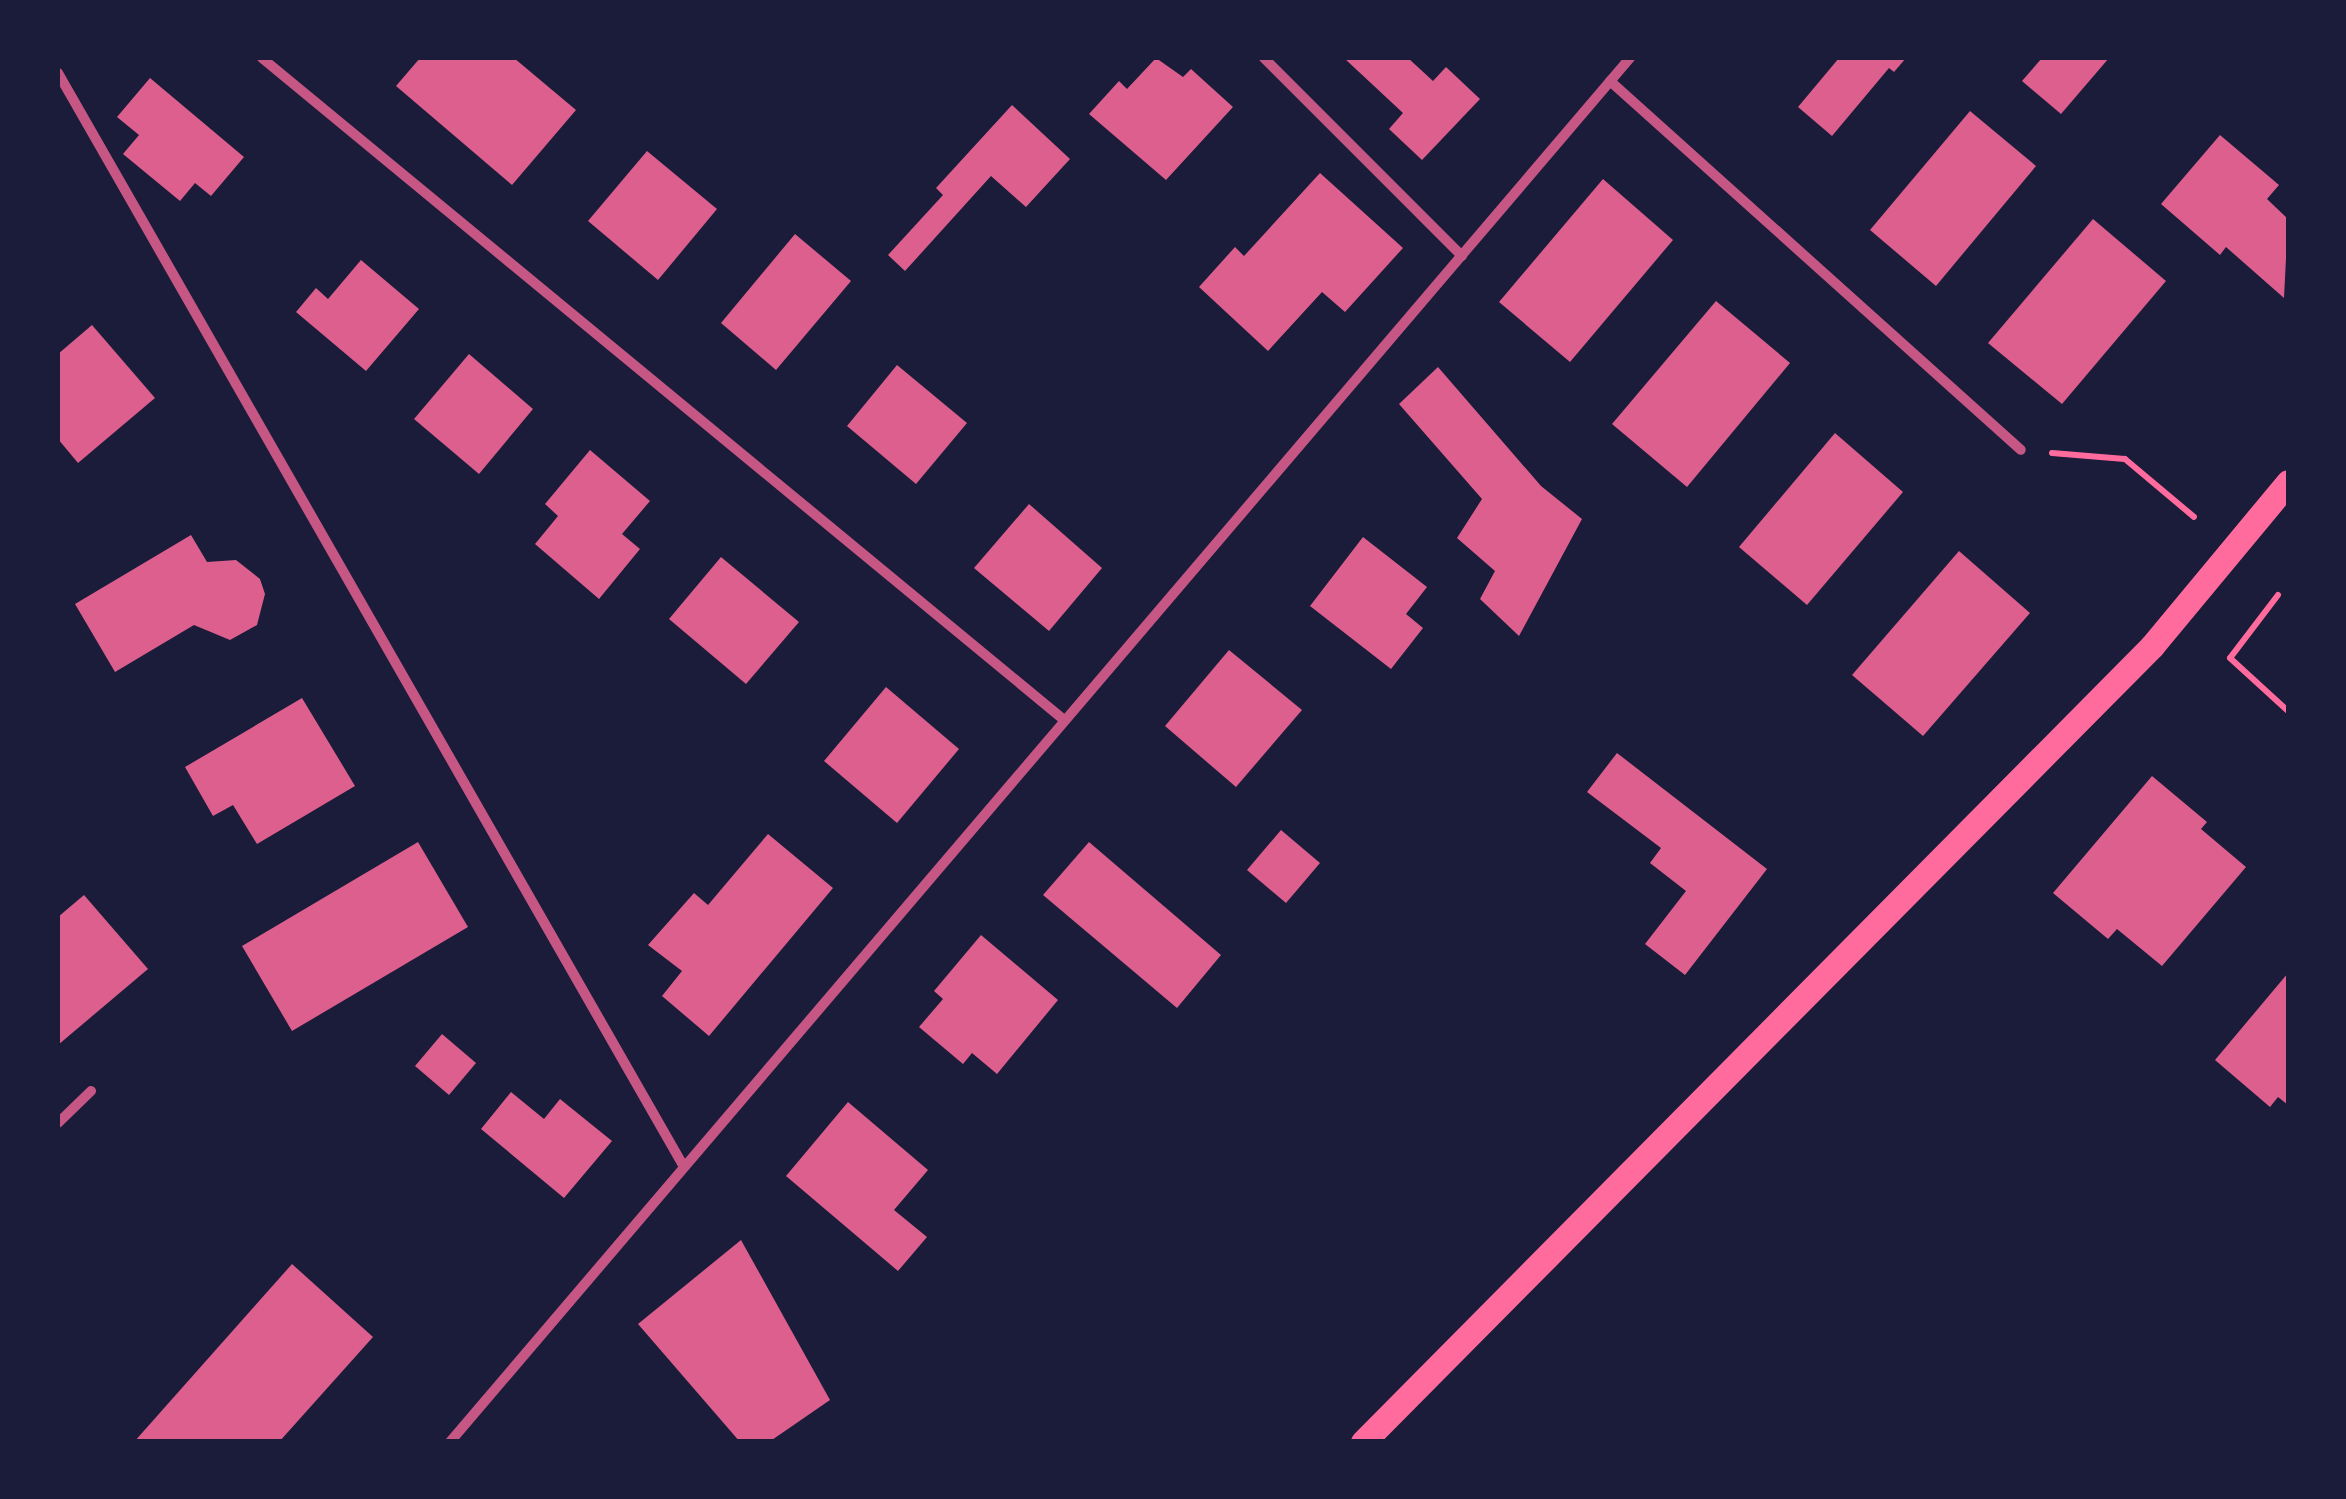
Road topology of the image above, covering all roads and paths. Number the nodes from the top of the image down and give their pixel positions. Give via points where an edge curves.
1 (262, 58) edge
2 (1264, 58) edge
3 (1630, 58) edge
4 (58, 73) edge
5 (1610, 81) junction
6 (1462, 256) junction
7 (2021, 450) joint
8 (2288, 482) edge
9 (2194, 517) dead end
10 (2278, 595) dead end
11 (2288, 711) edge
12 (1063, 719) junction
13 (91, 1091) dead end
14 (58, 1123) edge
15 (683, 1165) junction
16 (450, 1442) edge
17 (1363, 1442) edge

1 - 12 street
2 - 6 street
3 - 5 street
4 - 15 street
5 - 6 street
5 - 7 street
6 - 12 street
7 - 9 path via 2125,458
8 - 17 main road via 2152,646
10 - 11 path via 2230,658
12 - 15 street
13 - 14 street
15 - 16 street

